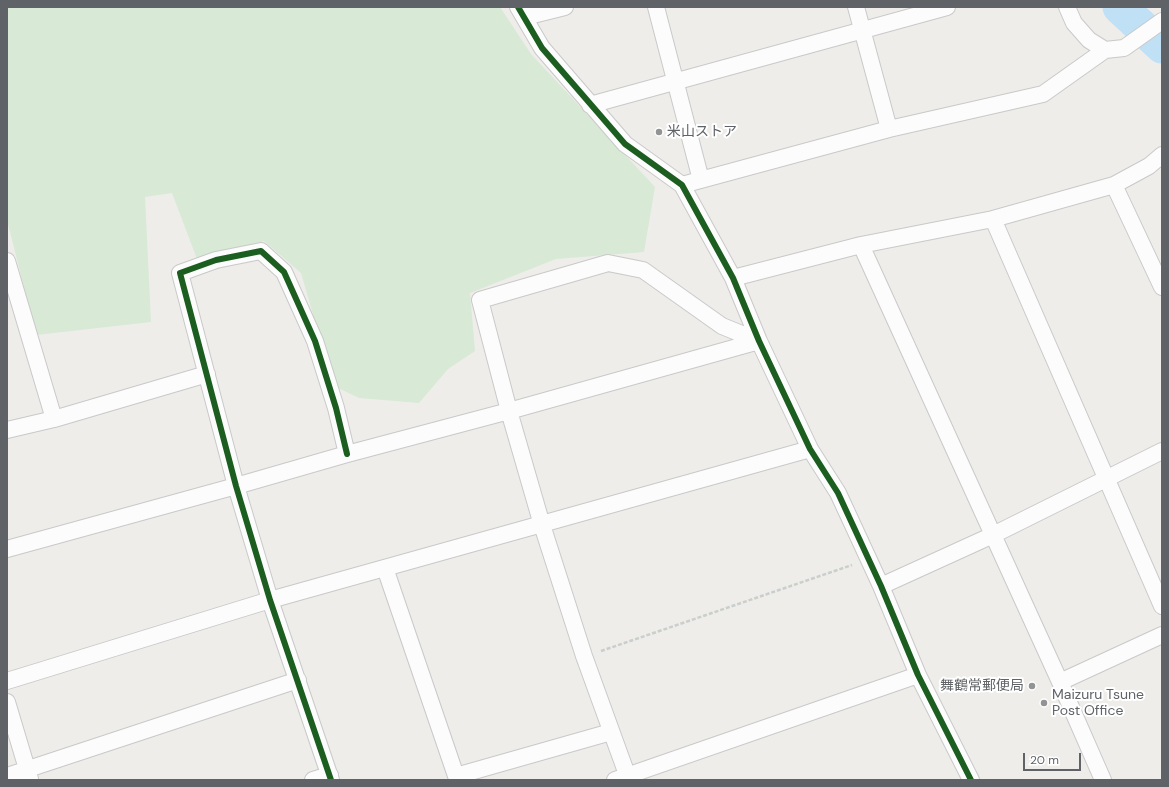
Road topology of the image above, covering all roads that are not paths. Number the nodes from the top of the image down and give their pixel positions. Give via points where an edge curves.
1 (565, 7) edge
2 (656, 7) edge
3 (856, 7) edge
4 (947, 7) edge
5 (1067, 7) edge
6 (521, 12) edge
7 (1162, 21) edge
8 (862, 30) junction
9 (1105, 50) junction
10 (675, 82) junction
11 (590, 105) junction
12 (888, 128) junction
13 (1162, 155) edge
14 (701, 180) junction
15 (682, 185) junction
16 (1114, 185) junction
17 (993, 219) junction
18 (861, 245) junction
19 (7, 260) edge
20 (733, 278) junction
21 (1162, 287) edge
22 (759, 341) junction
23 (207, 374) junction
24 (509, 411) junction
25 (54, 419) junction
26 (7, 430) edge
27 (810, 449) junction
28 (1162, 451) edge
29 (346, 454) junction
30 (1106, 478) junction
31 (236, 486) junction
32 (542, 525) junction
33 (993, 535) junction
34 (7, 549) edge
35 (385, 568) junction
36 (881, 586) junction
37 (270, 600) junction
38 (1162, 606) edge
39 (1162, 635) edge
40 (918, 676) junction
41 (298, 680) junction
42 (7, 681) edge
43 (1060, 682) junction
44 (7, 702) edge
45 (611, 732) junction
46 (29, 775) edge
47 (7, 776) edge
48 (331, 778) edge
49 (624, 779) edge
50 (313, 780) edge
51 (971, 780) edge
52 (1103, 780) edge

1 - 6 street
2 - 10 street
3 - 8 street
4 - 8 street
5 - 9 street via 1074,23 1089,40
6 - 11 street via 542,48
7 - 9 street via 1124,48
8 - 10 street
8 - 12 street
9 - 12 street via 1043,94
10 - 11 street
10 - 14 street
11 - 15 street via 625,144
12 - 14 street
13 - 16 street via 1149,166
14 - 15 street
15 - 20 street
16 - 17 street
16 - 21 street
17 - 18 street
17 - 30 street
18 - 20 street
18 - 33 street
19 - 25 street
20 - 22 street
22 - 24 street
22 - 24 street via 722,326 643,270 608,264 480,300
22 - 27 street
23 - 25 street
23 - 29 street via 180,273 216,260 261,251 284,272 315,341 336,408
23 - 31 street
24 - 29 street
24 - 32 street
25 - 26 street
27 - 32 street
27 - 36 street via 838,493
28 - 30 street
29 - 31 street
30 - 33 street
30 - 38 street
31 - 34 street
31 - 37 street
32 - 35 street
32 - 45 street
33 - 36 street
33 - 43 street
35 - 37 street
35 - 45 street via 456,776
36 - 40 street
37 - 41 street
37 - 42 street
39 - 43 street
40 - 49 street
40 - 51 street
41 - 46 street
41 - 48 street
43 - 52 street
44 - 46 street
45 - 49 street
46 - 47 street
48 - 50 street

